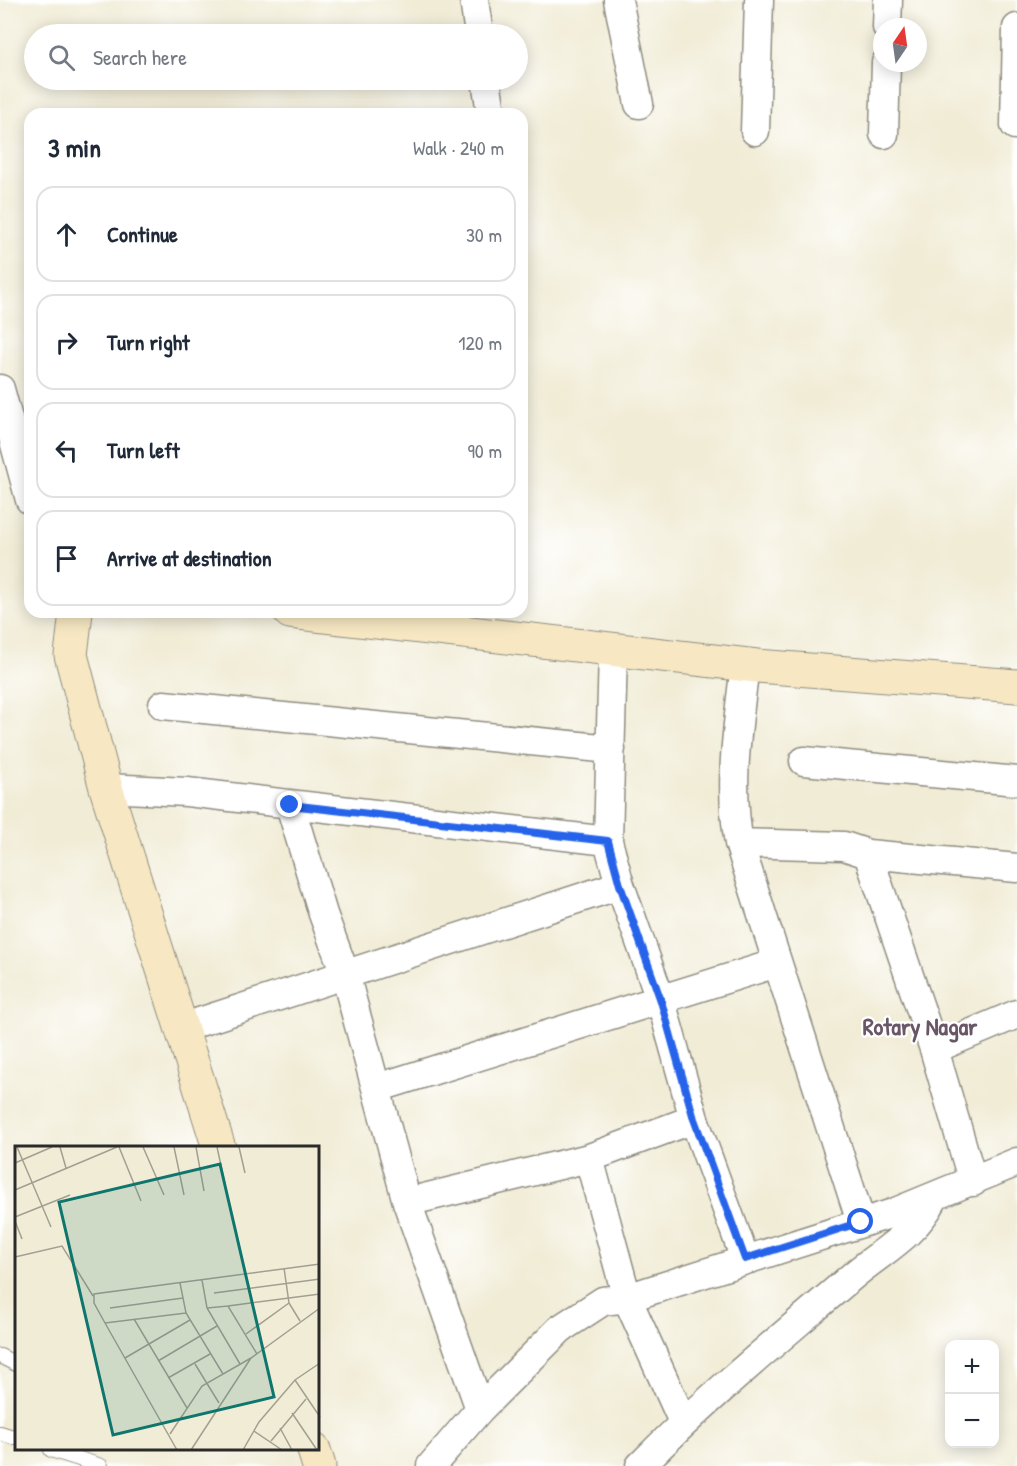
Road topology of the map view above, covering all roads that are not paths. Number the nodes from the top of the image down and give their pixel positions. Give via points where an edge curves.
1 (474, 0) edge
2 (618, 0) edge
3 (759, 0) edge
4 (888, 0) edge
5 (887, 18) edge
6 (478, 24) edge
7 (1017, 28) edge
8 (886, 72) edge
9 (639, 104) dead end
10 (1015, 125) dead end
11 (755, 131) dead end
12 (884, 134) dead end
13 (0, 389) edge
14 (24, 478) edge
15 (73, 618) edge
16 (340, 618) edge
17 (613, 651) junction
18 (745, 665) junction
19 (1017, 687) edge
20 (163, 705) dead end
21 (610, 749) junction
22 (804, 761) dead end
23 (1017, 781) edge
24 (106, 788) junction
25 (290, 805) junction
26 (608, 841) junction
27 (739, 843) junction
28 (868, 854) junction
29 (1017, 868) edge
30 (620, 885) junction
31 (777, 963) junction
32 (345, 974) junction
33 (661, 1001) junction
34 (1017, 1014) edge
35 (181, 1028) junction
36 (934, 1049) junction
37 (377, 1088) junction
38 (694, 1119) junction
39 (218, 1146) edge
40 (589, 1158) junction
41 (1017, 1162) edge
42 (974, 1182) junction
43 (934, 1198) junction
44 (407, 1202) junction
45 (861, 1222) junction
46 (745, 1259) junction
47 (627, 1298) junction
48 (0, 1356) edge
49 (15, 1364) edge
50 (480, 1409) junction
51 (683, 1422) junction
52 (0, 1433) edge
53 (15, 1438) edge
54 (57, 1451) edge
55 (315, 1451) edge
56 (100, 1466) edge
57 (319, 1466) edge
58 (431, 1466) edge
59 (640, 1466) edge

1 - 6 street
2 - 9 street
3 - 11 street
4 - 5 street
7 - 10 street
8 - 12 street
13 - 14 street
15 - 24 street via 71,655
16 - 17 street
17 - 18 street
17 - 21 street
18 - 19 street
18 - 27 street via 734,761 733,807
20 - 21 street
21 - 26 street
22 - 23 street
24 - 25 street via 187,792
24 - 35 street
25 - 26 street
25 - 32 street
26 - 30 street
27 - 28 street via 844,846
27 - 31 street
28 - 29 street
28 - 36 street
30 - 32 street
30 - 33 street
31 - 33 street
31 - 45 street
32 - 35 street
32 - 37 street
33 - 37 street
33 - 38 street
34 - 36 street
35 - 39 street
36 - 42 street
37 - 44 street
38 - 40 street
38 - 46 street
40 - 44 street
40 - 47 street
41 - 42 street
42 - 43 street
43 - 45 street
43 - 51 street via 911,1232 855,1273
44 - 50 street
45 - 46 street
46 - 47 street
47 - 50 street via 603,1301 570,1322
47 - 51 street
48 - 49 lane
50 - 58 street
51 - 59 street
52 - 53 lane
54 - 56 lane
55 - 57 street

